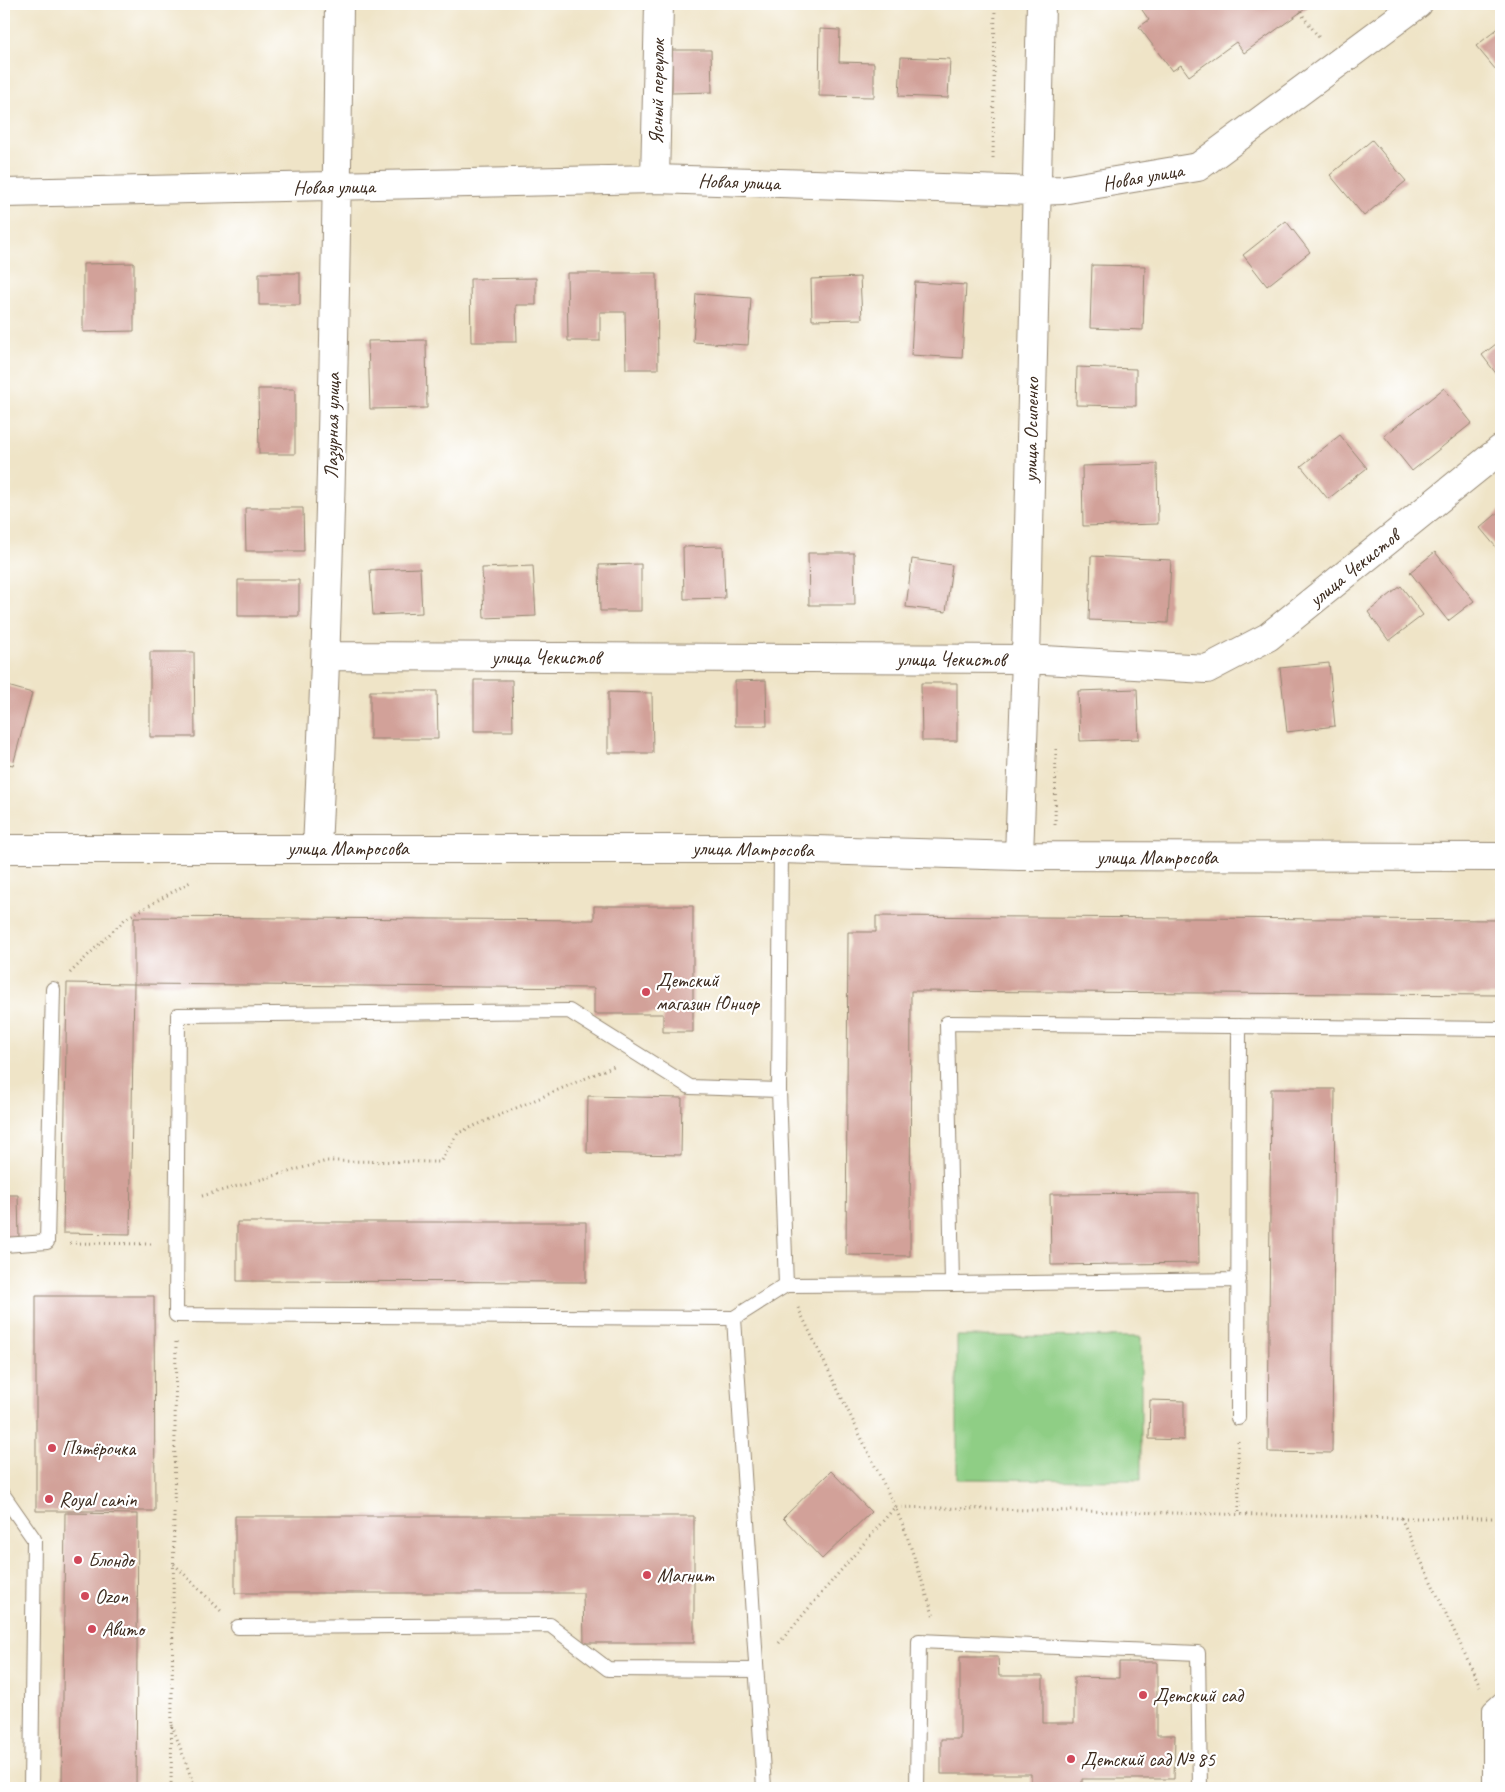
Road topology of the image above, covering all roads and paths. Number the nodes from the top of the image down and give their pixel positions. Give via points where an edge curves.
1 (339, 4) edge
2 (659, 4) edge
3 (995, 4) edge
4 (1041, 4) edge
5 (1418, 4) edge
6 (655, 179) junction
7 (337, 187) junction
8 (993, 190) junction
9 (1036, 191) junction
10 (4, 193) edge
11 (1501, 449) edge
12 (326, 656) junction
13 (1026, 659) junction
14 (318, 848) junction
15 (4, 849) edge
16 (781, 849) junction
17 (1019, 856) junction
18 (1501, 858) edge
19 (195, 879) dead end
20 (53, 989) joint
21 (1239, 1026) junction
22 (1501, 1029) edge
23 (640, 1055) junction
24 (778, 1090) junction
25 (177, 1203) junction
26 (47, 1242) junction
27 (176, 1244) junction
28 (4, 1245) edge
29 (1239, 1280) junction
30 (952, 1284) junction
31 (786, 1285) junction
32 (176, 1315) junction
33 (734, 1318) junction
34 (1238, 1418) joint
35 (4, 1496) edge
36 (895, 1507) junction
37 (1239, 1514) junction
38 (1401, 1518) junction
39 (1501, 1518) edge
40 (174, 1564) junction
41 (238, 1627) joint
42 (941, 1642) junction
43 (756, 1670) junction
44 (1501, 1699) edge
45 (1490, 1709) junction
46 (172, 1723) junction
47 (31, 1788) edge
48 (171, 1788) edge
49 (195, 1788) edge
50 (764, 1788) edge
51 (917, 1788) edge
52 (1200, 1788) edge
53 (1490, 1788) edge

1 - 7 street, Лазурная улица
2 - 6 street, Ясный переулок
3 - 8 path
4 - 9 street, улица Осипенко
5 - 9 street, Новая улица via 1198,167 1062,190
6 - 7 street, Новая улица
6 - 8 street, Новая улица
7 - 10 street, Новая улица
7 - 12 street, Лазурная улица
8 - 9 street, Новая улица
9 - 13 street, улица Осипенко
11 - 13 street, улица Чекистов via 1268,637 1207,669
12 - 13 street, улица Чекистов
12 - 14 street, Лазурная улица
13 - 17 street, улица Осипенко
14 - 15 street, улица Матросова
14 - 16 street, улица Матросова
16 - 17 street, улица Матросова
16 - 24 lane
17 - 18 street, улица Матросова
19 - 20 path via 125,919
20 - 26 lane
21 - 22 lane
21 - 29 lane
21 - 30 lane via 947,1023
23 - 24 lane via 690,1087
23 - 25 path via 458,1133 440,1162 327,1162
23 - 25 lane via 569,1011 178,1015
24 - 31 lane
25 - 27 lane
26 - 27 path
26 - 28 lane
27 - 32 lane
29 - 30 lane
29 - 34 lane
30 - 31 lane
31 - 33 lane
31 - 36 path
32 - 33 lane
32 - 40 path
33 - 43 lane
34 - 37 path
35 - 47 lane via 34,1539
36 - 37 path
36 - 42 path
36 - 43 path
37 - 38 path
38 - 39 path
38 - 45 path
40 - 41 path
40 - 46 path
41 - 43 lane via 550,1624 608,1669
42 - 51 lane via 919,1642
42 - 52 lane via 1198,1653
43 - 50 lane
44 - 45 lane
45 - 53 lane
46 - 48 path
46 - 49 path

